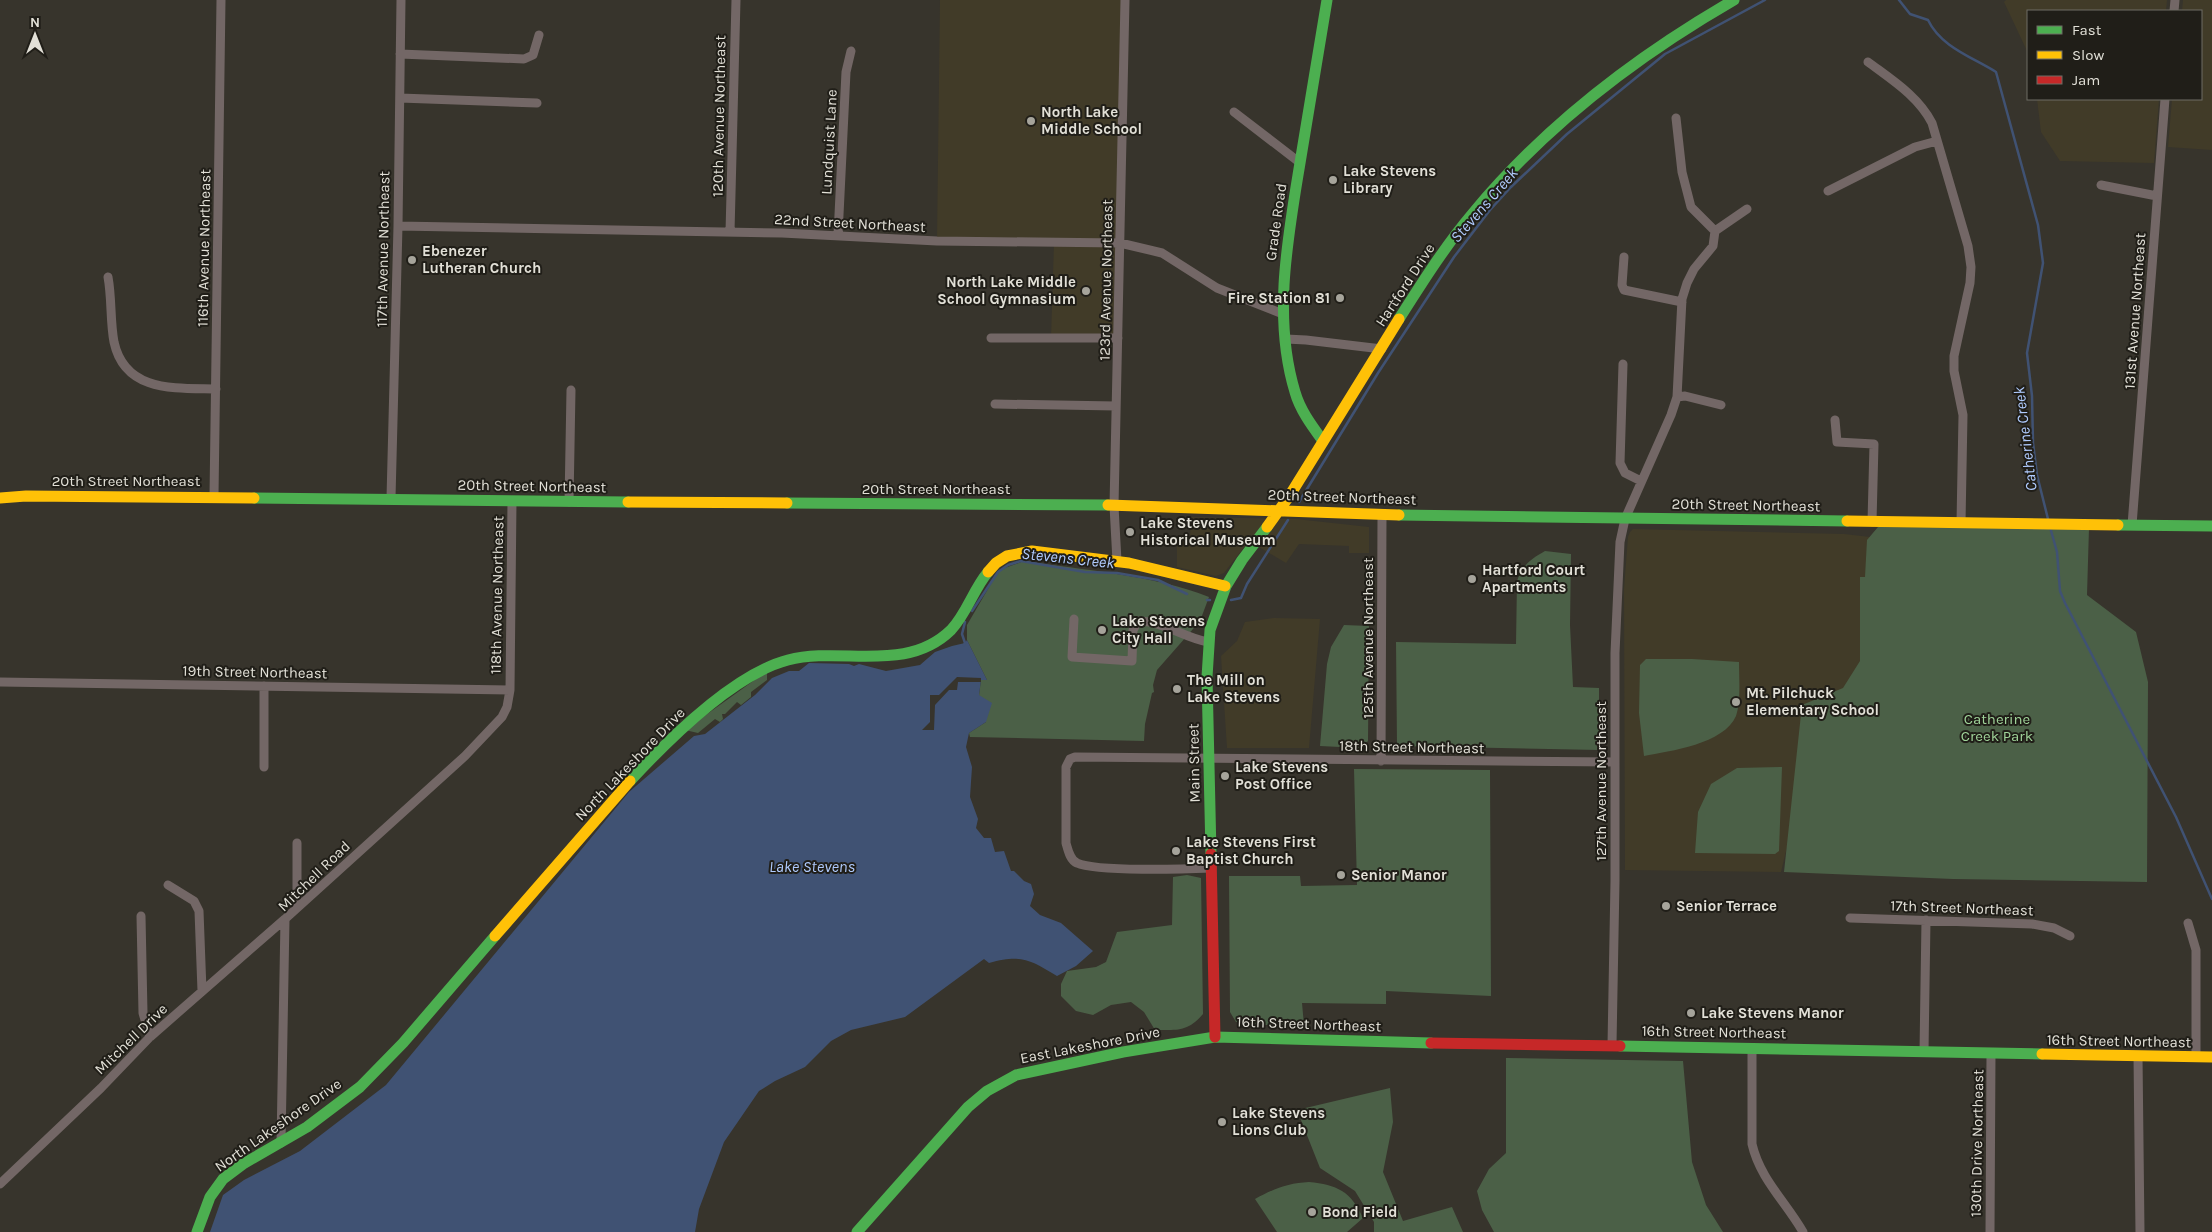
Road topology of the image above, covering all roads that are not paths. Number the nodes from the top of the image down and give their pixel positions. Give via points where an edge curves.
1 (221, 0) edge
2 (401, 0) edge
3 (736, 0) edge
4 (1125, 0) edge
5 (1327, 0) edge
6 (1734, 0) edge
7 (539, 35) dead end
8 (850, 52) dead end
9 (400, 54) junction
10 (1868, 62) dead end
11 (400, 98) junction
12 (2165, 100) edge
13 (536, 104) dead end
14 (1234, 112) dead end
15 (1676, 118) dead end
16 (1937, 141) junction
17 (1299, 162) junction
18 (2100, 185) dead end
19 (1828, 191) dead end
20 (2157, 196) junction
21 (1747, 209) dead end
22 (398, 226) junction
23 (1714, 231) junction
24 (730, 232) junction
25 (838, 235) junction
26 (1120, 243) junction
27 (1624, 257) dead end
28 (108, 277) dead end
29 (1682, 302) junction
30 (1283, 314) junction
31 (991, 338) dead end
32 (1118, 338) junction
33 (1286, 339) junction
34 (1382, 349) junction
35 (1623, 364) dead end
36 (216, 389) junction
37 (571, 390) dead end
38 (1677, 397) junction
39 (995, 404) dead end
40 (1720, 404) dead end
41 (1116, 406) junction
42 (1835, 420) dead end
43 (1323, 441) junction
44 (1641, 482) junction
45 (214, 496) junction
46 (0, 498) edge
47 (391, 498) junction
48 (512, 501) junction
49 (569, 502) junction
50 (1114, 506) junction
51 (1283, 510) junction
52 (1382, 515) junction
53 (1625, 519) junction
54 (1872, 522) junction
55 (1961, 523) junction
56 (2132, 525) junction
57 (2212, 526) edge
58 (1117, 561) junction
59 (1225, 586) junction
60 (1074, 619) dead end
61 (1208, 642) junction
62 (0, 682) edge
63 (264, 686) junction
64 (510, 690) junction
65 (1209, 758) junction
66 (1381, 761) junction
67 (1615, 762) junction
68 (264, 767) dead end
69 (297, 843) dead end
70 (1212, 868) junction
71 (168, 885) dead end
72 (297, 908) junction
73 (141, 916) dead end
74 (1850, 918) dead end
75 (285, 919) junction
76 (1926, 920) junction
77 (2188, 923) dead end
78 (2070, 936) dead end
79 (202, 991) junction
80 (150, 1037) junction
81 (1215, 1037) junction
82 (1612, 1045) junction
83 (1752, 1048) junction
84 (1924, 1052) junction
85 (1991, 1054) junction
86 (2138, 1056) junction
87 (2196, 1057) junction
88 (2212, 1057) edge
89 (281, 1143) junction
90 (0, 1184) edge
91 (197, 1232) edge
92 (857, 1232) edge
93 (1803, 1232) edge
94 (1990, 1232) edge
95 (2140, 1232) edge

1 - 36 street, 116th Avenue Northeast
2 - 9 street, 117th Avenue Northeast
3 - 24 street, 120th Avenue Northeast
4 - 26 street, 123rd Avenue Northeast
5 - 17 street, Grade Road
6 - 34 street, Hartford Drive via 1697,20 1624,70 1586,100 1516,165 1464,225 1416,293
7 - 9 street via 533,55 524,59
8 - 25 street, Lundquist Lane via 846,72
9 - 11 street, 117th Avenue Northeast
10 - 16 street via 1916,100 1932,123
11 - 13 street
11 - 22 street, 117th Avenue Northeast
12 - 20 street, 131st Avenue Northeast
14 - 17 street
15 - 23 street via 1682,172 1691,207
16 - 19 street via 1915,147
16 - 55 street via 1968,246 1971,267 1954,356 1954,371 1964,415
17 - 30 street, Grade Road via 1286,259
18 - 20 street
20 - 56 street, 131st Avenue Northeast
21 - 23 street
22 - 24 street, 22nd Street Northeast
22 - 47 street, 117th Avenue Northeast
23 - 29 street, 127th Avenue Northeast via 1713,246 1694,269
24 - 25 street, 22nd Street Northeast
25 - 26 street, 22nd Street Northeast via 938,241
26 - 30 street, 22nd Street Northeast via 1162,253 1217,288
26 - 32 street, 123rd Avenue Northeast
27 - 29 street via 1624,290
28 - 36 street via 114,341 121,362 128,371 154,385
29 - 38 street, 127th Avenue Northeast
30 - 33 street, Grade Road
31 - 32 street
32 - 41 street, 123rd Avenue Northeast
33 - 34 street
33 - 43 street, Grade Road via 1295,391
34 - 43 street, Hartford Drive
35 - 44 street via 1620,463 1625,474
36 - 45 street, 116th Avenue Northeast
37 - 49 street
38 - 40 street
38 - 44 street, 127th Avenue Northeast
39 - 41 street
41 - 50 street, 123rd Avenue Northeast
42 - 54 street via 1837,442 1874,444
43 - 51 street, Hartford Drive
44 - 53 street, 127th Avenue Northeast
45 - 46 street, 20th Street Northeast
45 - 47 street, 20th Street Northeast
47 - 48 street, 20th Street Northeast
48 - 49 street, 20th Street Northeast
48 - 64 street, 118th Avenue Northeast
49 - 50 street, 20th Street Northeast
50 - 51 street, 20th Street Northeast
50 - 58 street, 123rd Avenue Northeast
51 - 52 street, 20th Street Northeast
51 - 59 street, Main Street via 1234,570
52 - 53 street, 20th Street Northeast
52 - 66 street, 125th Avenue Northeast
53 - 54 street, 20th Street Northeast
53 - 67 street, 127th Avenue Northeast via 1617,580
54 - 55 street, 20th Street Northeast
55 - 56 street, 20th Street Northeast
56 - 57 street, 20th Street Northeast
58 - 59 street, North Lakeshore Drive
58 - 89 street, North Lakeshore Drive via 1023,552 1008,556 988,572 954,627 927,646 892,658 822,654 784,661 714,703 682,728 628,782 384,1064 328,1112
59 - 61 street, Main Street
60 - 61 street via 1072,657 1132,661 1133,630 1138,621 1151,622
61 - 65 street, Main Street
62 - 63 street, 19th Street Northeast
63 - 64 street, 19th Street Northeast
63 - 68 street
64 - 72 street, Mitchell Road via 502,717 465,756
65 - 66 street, 18th Street Northeast
65 - 70 street, Main Street
65 - 70 street, 18th Street Northeast via 1070,759 1066,767 1066,843 1069,855 1076,863 1097,867
66 - 67 street, 18th Street Northeast
67 - 82 street, 127th Avenue Northeast
69 - 72 street
70 - 81 street, Main Street
71 - 79 street via 194,901 200,911
72 - 75 street, Mitchell Road
73 - 80 street via 143,1013
74 - 76 street, 17th Street Northeast
75 - 79 street, Mitchell Drive
75 - 89 street, Mitchell Road
76 - 78 street, 17th Street Northeast via 2032,924 2054,928
76 - 84 street
77 - 87 street via 2196,950
79 - 80 street, Mitchell Drive
80 - 90 street, Mitchell Drive
81 - 82 street, 16th Street Northeast
81 - 92 street, East Lakeshore Drive via 1123,1052 1016,1075 987,1091 968,1107
82 - 83 street, 16th Street Northeast
83 - 84 street, 16th Street Northeast
83 - 93 street via 1752,1144 1755,1158 1776,1195
84 - 85 street, 16th Street Northeast
85 - 86 street, 16th Street Northeast
85 - 94 street, 130th Drive Northeast
86 - 87 street, 16th Street Northeast
86 - 95 street
87 - 88 street, 16th Street Northeast
89 - 91 street, North Lakeshore Drive via 248,1160 220,1181 204,1210

